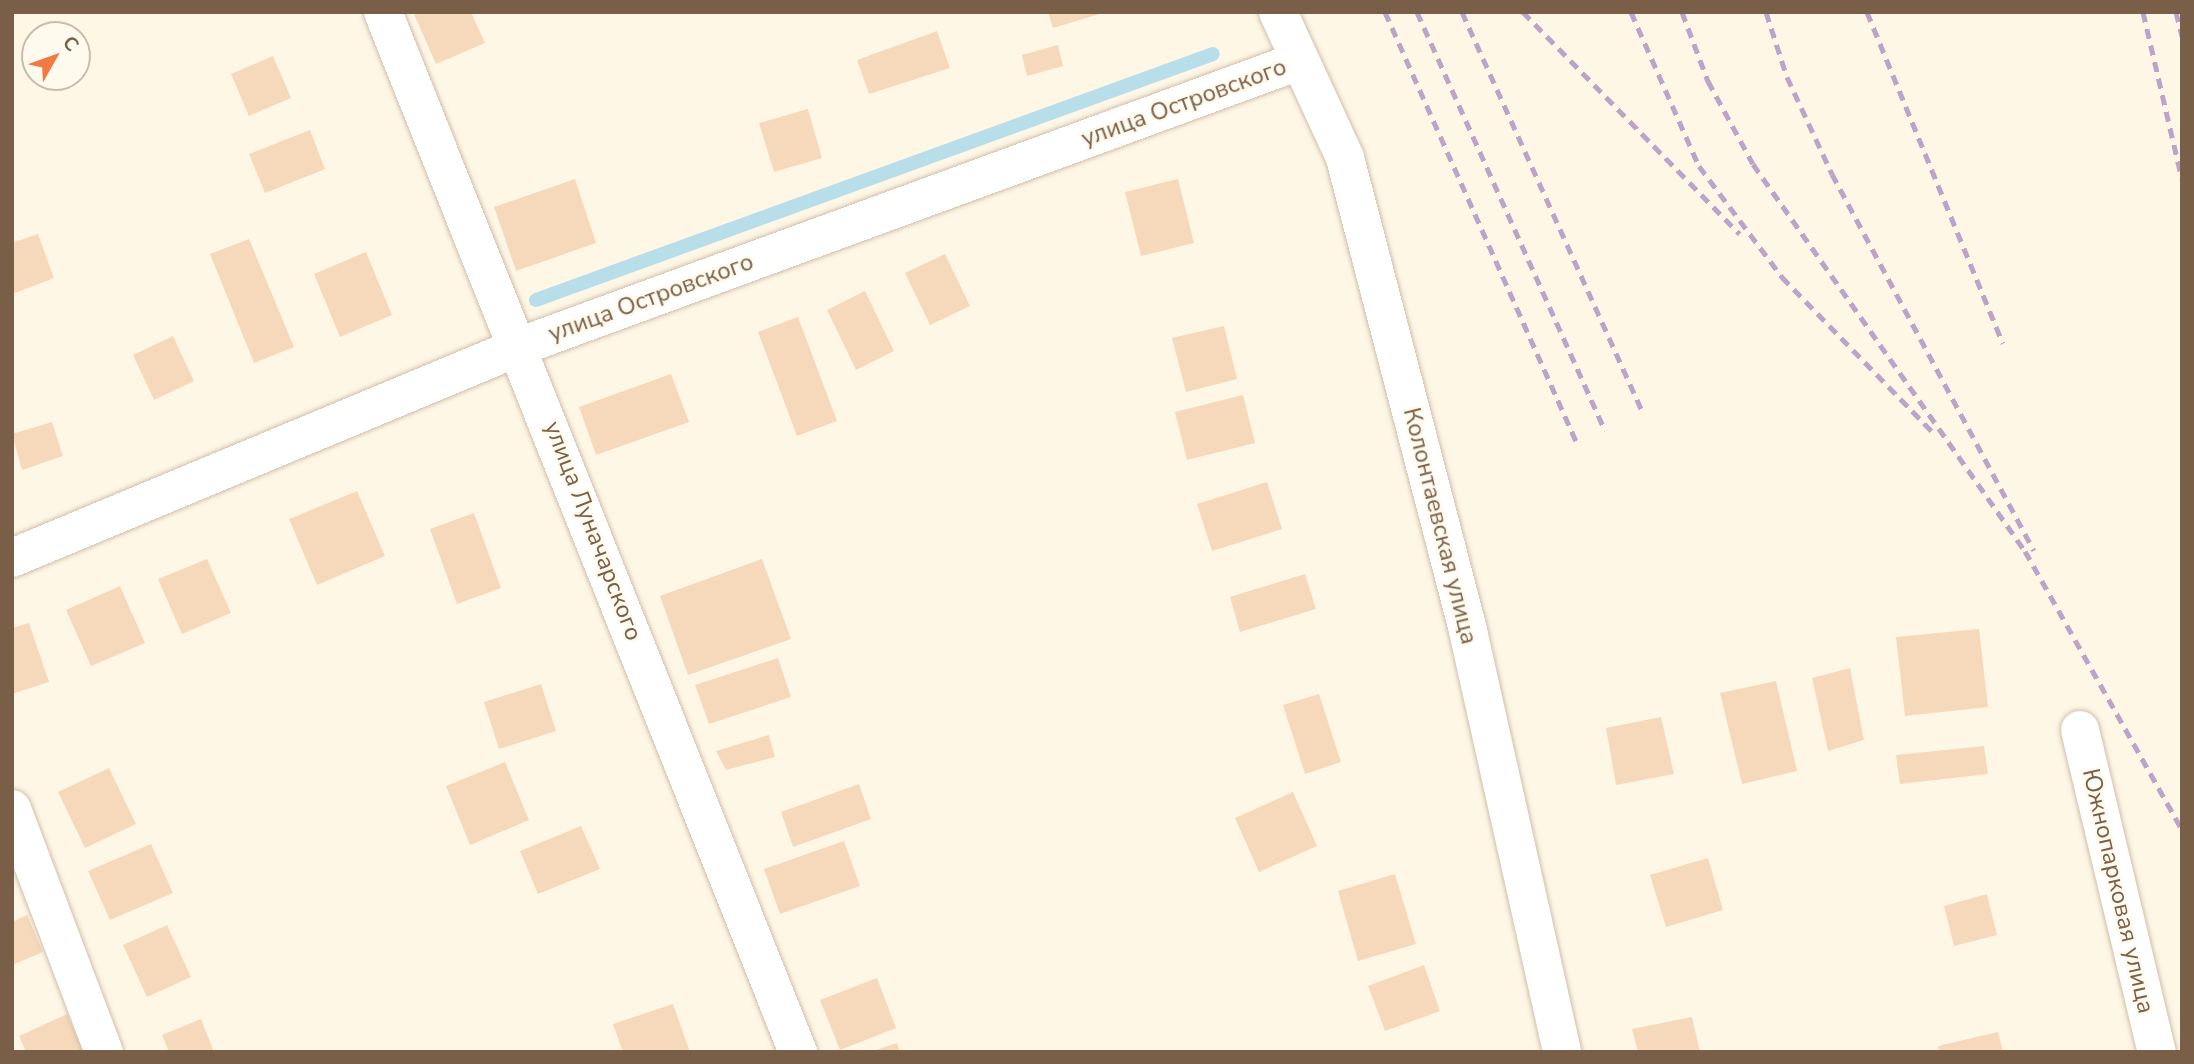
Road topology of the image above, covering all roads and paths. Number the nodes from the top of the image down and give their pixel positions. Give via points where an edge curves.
1 (383, 12) edge
2 (1278, 12) edge
3 (1299, 61) junction
4 (520, 346) junction
5 (12, 558) edge
6 (2080, 730) dead end
7 (12, 809) edge
8 (104, 1052) edge
9 (798, 1052) edge
10 (1563, 1052) edge
11 (2157, 1052) edge

1 - 4 street, улица Луначарского
2 - 3 street, Колонтаевская улица
3 - 4 street, улица Островского
3 - 10 street, Колонтаевская улица via 1345,158 1468,631
4 - 5 street, улица Островского
4 - 9 street, улица Луначарского
6 - 11 street, Южнопарковая улица
7 - 8 street

